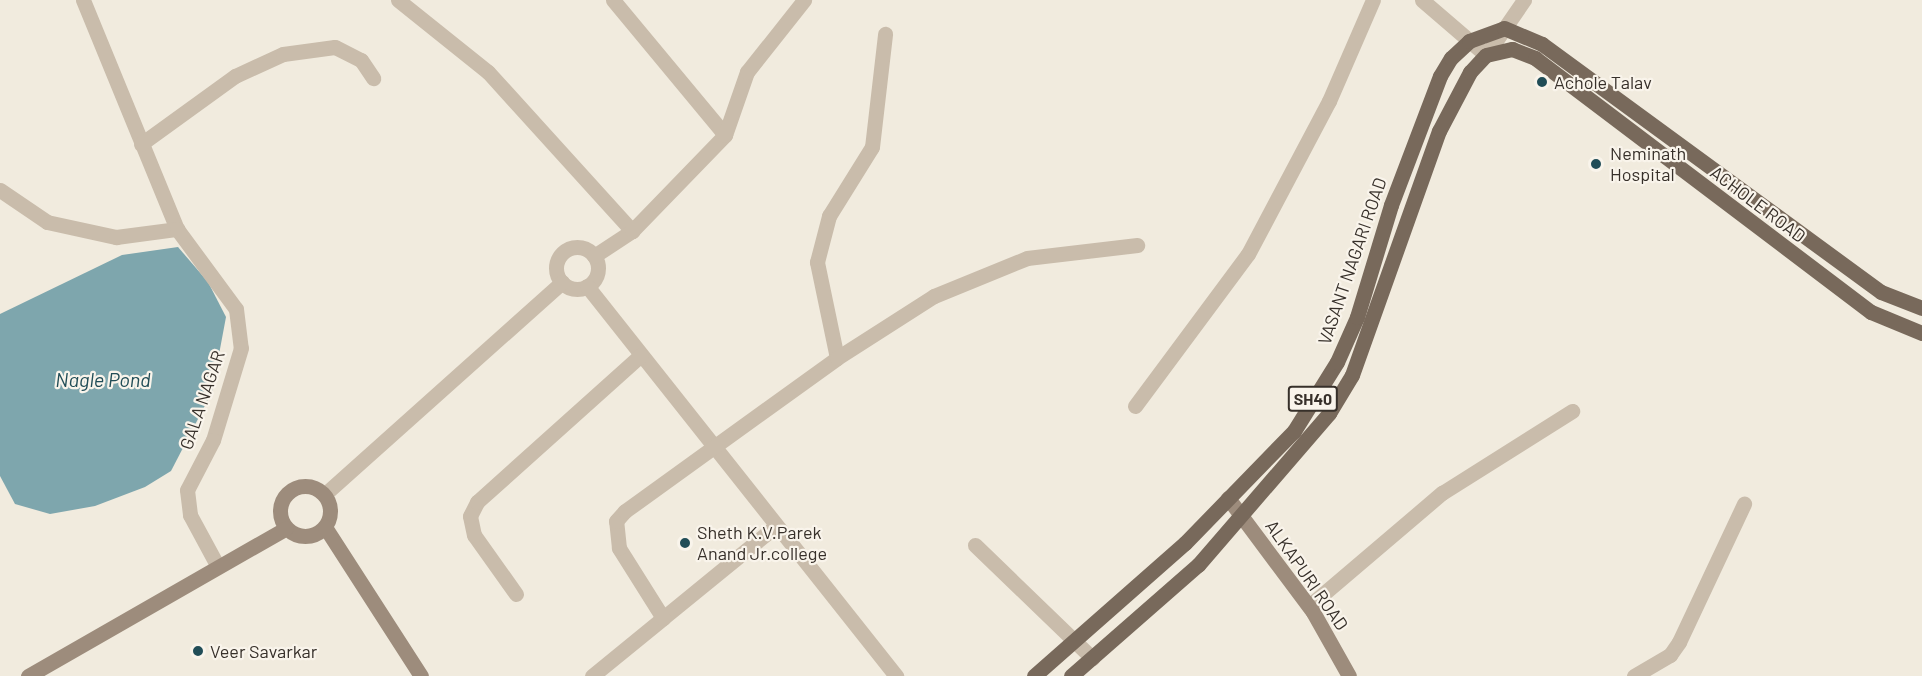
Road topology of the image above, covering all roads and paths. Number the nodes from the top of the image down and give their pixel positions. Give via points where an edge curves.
1 (83, 0) edge
2 (398, 0) edge
3 (613, 0) edge
4 (804, 0) edge
5 (1372, 0) edge
6 (1422, 0) edge
7 (1524, 0) edge
8 (1504, 28) junction
9 (885, 34) dead end
10 (1469, 41) junction
11 (1486, 55) junction
12 (374, 78) dead end
13 (725, 135) junction
14 (141, 144) junction
15 (0, 190) edge
16 (177, 229) junction
17 (632, 231) junction
18 (1137, 245) dead end
19 (594, 256) junction
20 (562, 282) junction
21 (587, 286) junction
22 (1922, 308) edge
23 (1922, 333) edge
24 (641, 355) junction
25 (837, 358) junction
26 (1135, 406) dead end
27 (1572, 411) dead end
28 (716, 449) junction
29 (325, 494) junction
30 (1228, 498) junction
31 (1744, 504) dead end
32 (1242, 516) junction
33 (776, 526) junction
34 (325, 527) junction
35 (286, 528) junction
36 (975, 545) dead end
37 (217, 565) junction
38 (516, 594) dead end
39 (1309, 606) junction
40 (663, 618) junction
41 (1074, 641) junction
42 (1092, 658) junction
43 (28, 676) edge
44 (421, 676) edge
45 (592, 676) edge
46 (896, 676) edge
47 (1034, 676) edge
48 (1071, 676) edge
49 (1349, 676) edge
50 (1634, 676) edge

1 - 14 street, GALA NAGAR
2 - 17 street via 488,72
3 - 13 street
4 - 13 street via 747,72
5 - 26 street via 1329,101 1248,255
6 - 10 street
7 - 8 street
8 - 10 main road, VASANT NAGARI ROAD / SH40
8 - 11 street
8 - 22 main road, ACHOLE ROAD via 1542,44 1881,291
9 - 25 street via 872,147 829,216 817,262
10 - 11 street
10 - 30 main road, VASANT NAGARI ROAD / SH40 via 1451,58 1440,76 1391,205 1357,317 1337,362 1294,430
11 - 23 main road, ACHOLE ROAD via 1512,49 1535,58 1870,312
11 - 32 main road, VASANT NAGARI ROAD / SH40 via 1470,72 1439,131 1352,375 1329,413
12 - 14 street via 361,60 335,47 283,54 235,76
13 - 17 street
14 - 16 street, GALA NAGAR
15 - 16 street via 47,222 116,237
16 - 37 street, GALA NAGAR via 236,309 241,348 213,440 188,490 190,514
17 - 19 street
18 - 25 street via 1027,258 934,296
19 - 20 street via 577,247 564,251 556,263
19 - 21 street via 598,270
20 - 21 street via 573,288
20 - 29 street
21 - 24 street
24 - 28 street
24 - 38 street via 477,502 470,516 474,535
25 - 28 street
27 - 39 street via 1442,493
28 - 33 street
28 - 40 street via 616,521 619,548
29 - 34 street via 331,511
29 - 35 street via 310,486 288,492 280,505
30 - 32 street, ALKAPURI ROAD
30 - 41 main road, VASANT NAGARI ROAD / SH40 via 1185,543
31 - 50 street via 1679,642 1670,655
32 - 39 street, ALKAPURI ROAD
32 - 42 main road, VASANT NAGARI ROAD / SH40 via 1198,565
33 - 40 street
33 - 46 street
34 - 35 street via 310,536
34 - 44 street
35 - 37 street
36 - 41 street
37 - 43 street
39 - 49 street, ALKAPURI ROAD
40 - 45 street
41 - 42 street
41 - 47 main road, VASANT NAGARI ROAD / SH40
42 - 48 main road, VASANT NAGARI ROAD / SH40

